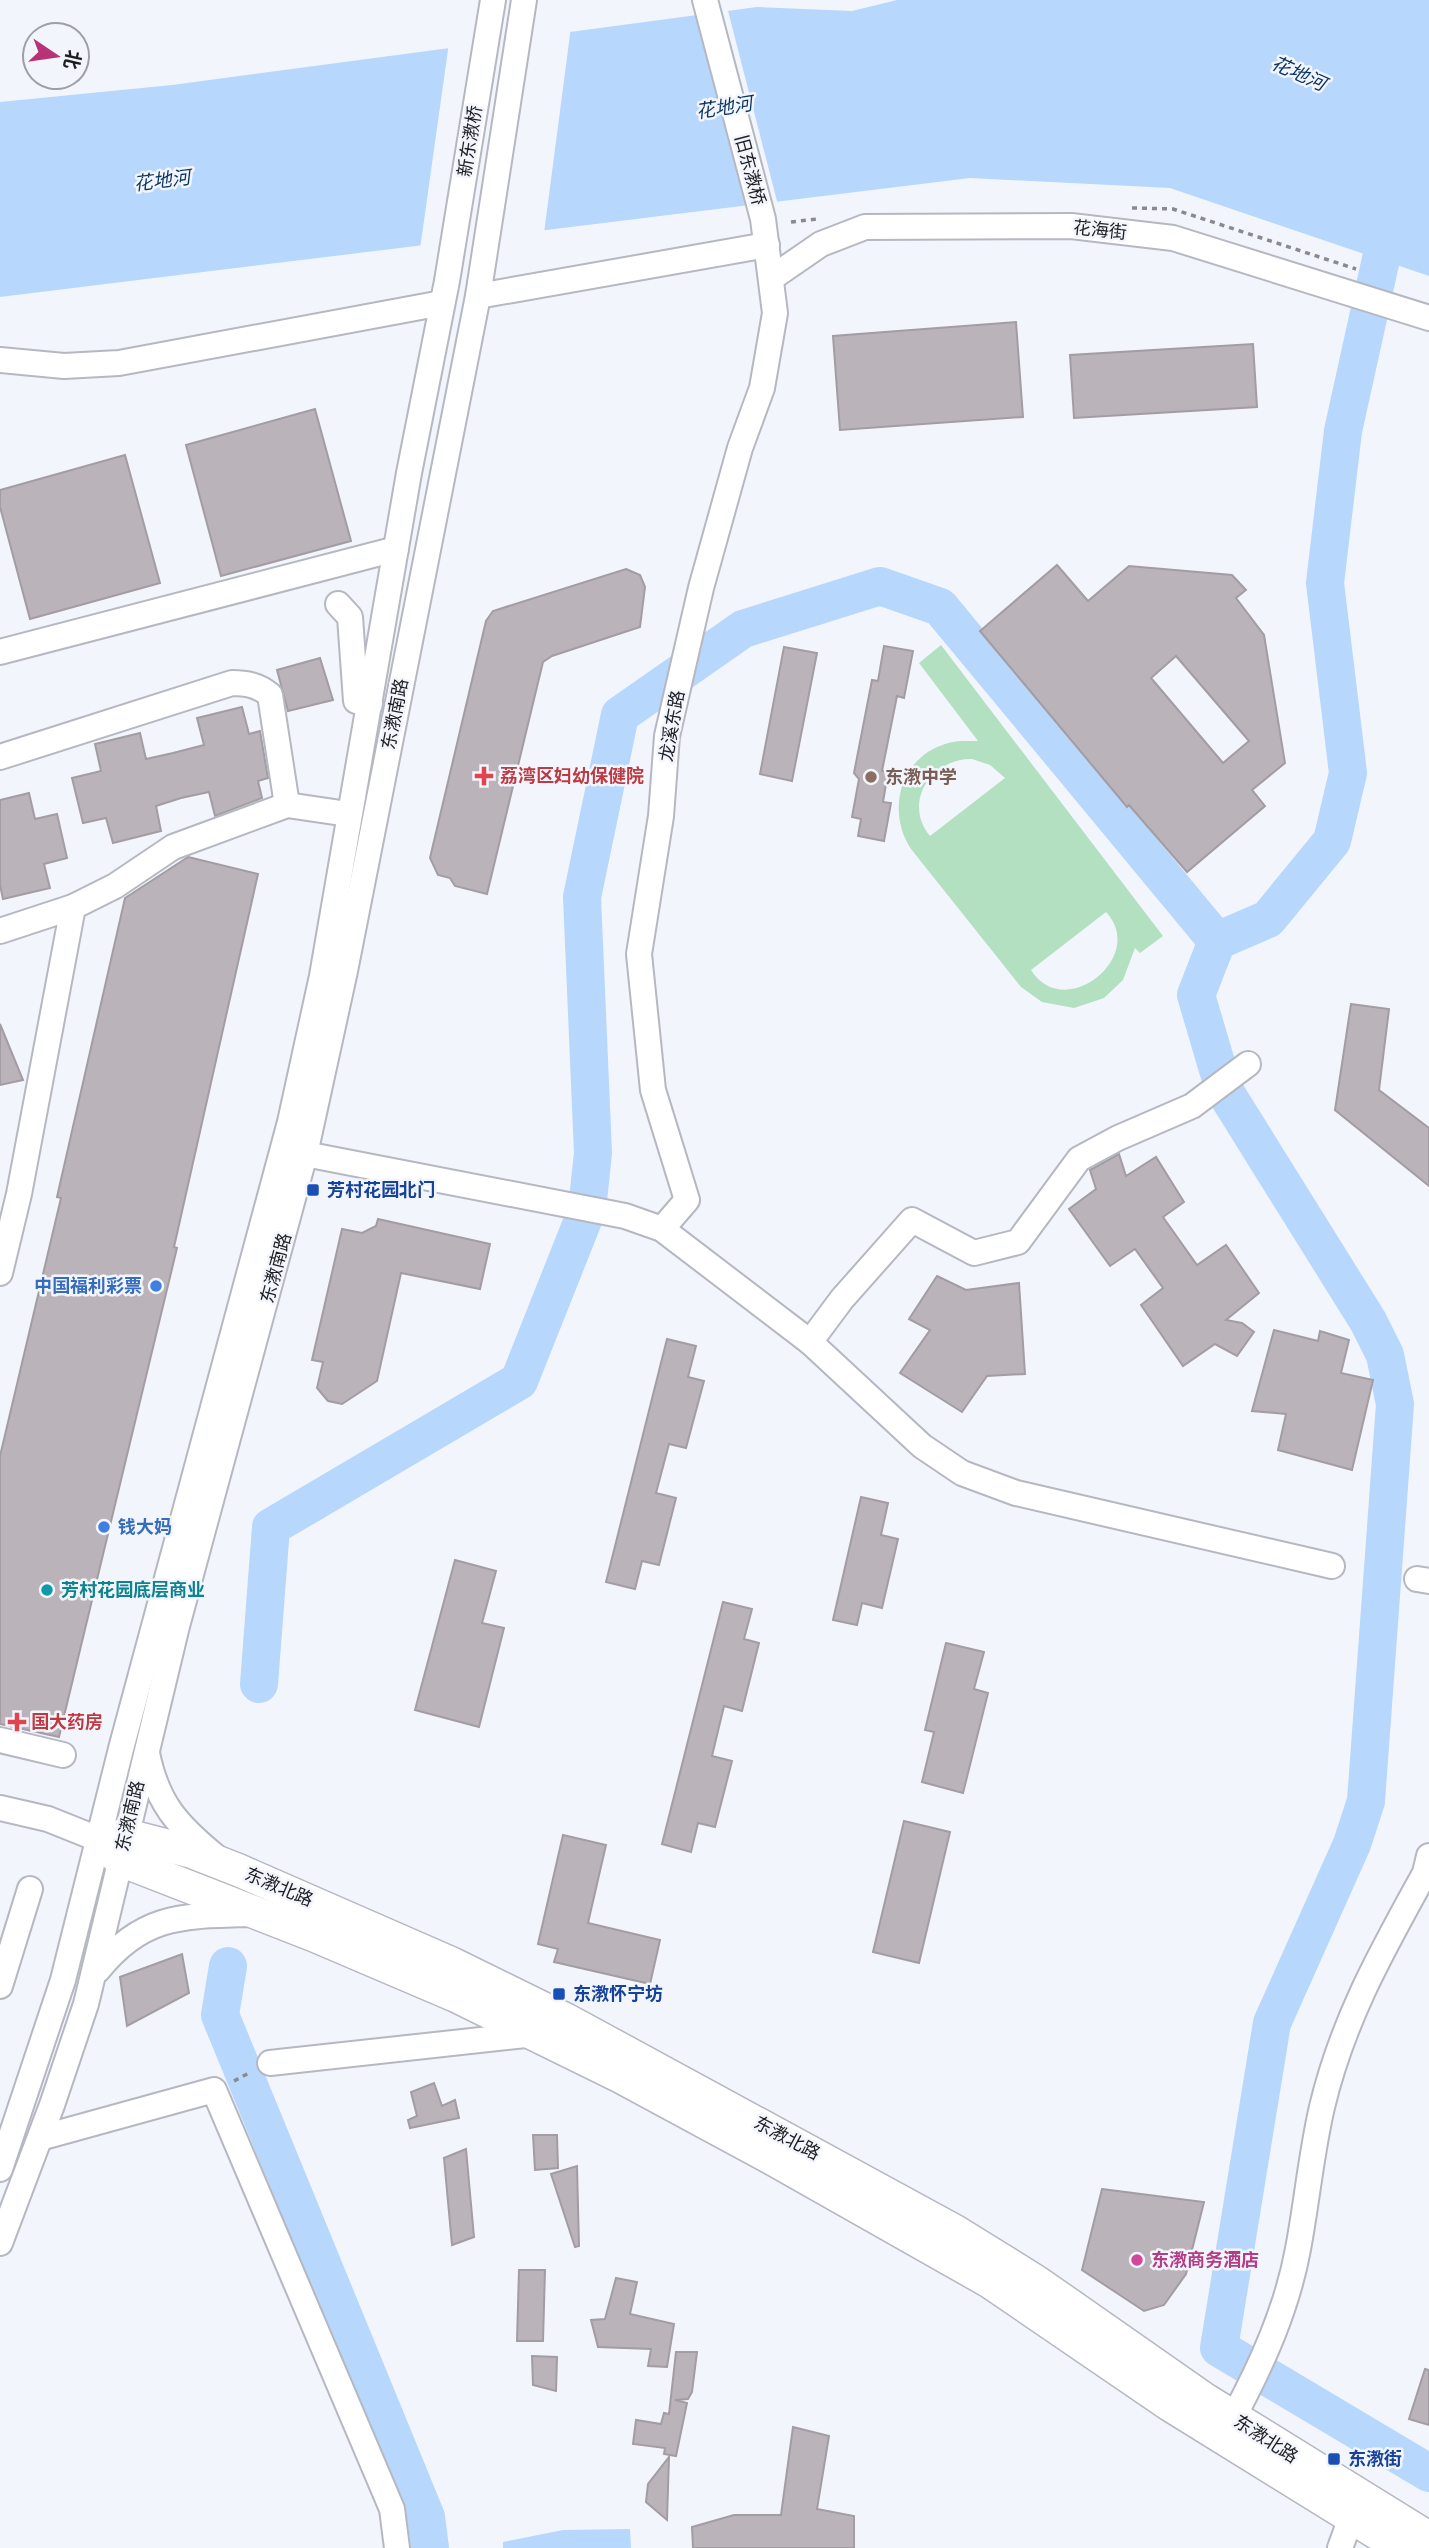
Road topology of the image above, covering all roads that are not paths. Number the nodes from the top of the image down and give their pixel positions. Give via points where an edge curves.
1 (493, 0) edge
2 (524, 0) edge
3 (705, 0) edge
4 (763, 219) joint
5 (767, 246) junction
6 (772, 278) junction
7 (479, 285) junction
8 (445, 292) junction
9 (1429, 318) edge
10 (0, 360) edge
11 (396, 549) junction
12 (338, 604) dead end
13 (0, 652) edge
14 (370, 704) junction
15 (0, 757) edge
16 (287, 805) junction
17 (348, 814) junction
18 (73, 907) junction
19 (0, 931) edge
20 (1248, 1064) dead end
21 (305, 1154) junction
22 (662, 1229) junction
23 (0, 1273) edge
24 (810, 1342) junction
25 (1332, 1566) dead end
26 (0, 1740) edge
27 (146, 1747) junction
28 (63, 1755) dead end
29 (0, 1808) edge
30 (115, 1844) junction
31 (1429, 1856) edge
32 (227, 1866) junction
33 (30, 1889) dead end
34 (257, 1914) junction
35 (93, 1976) junction
36 (0, 1986) edge
37 (535, 2034) junction
38 (270, 2063) road end
39 (40, 2138) junction
40 (0, 2169) edge
41 (0, 2243) edge
42 (1233, 2418) junction
43 (1351, 2518) junction
44 (1429, 2538) edge
45 (397, 2548) edge
46 (1340, 2548) edge
47 (1401, 2548) edge

1 - 8 street, 新东漖桥
2 - 7 street, 新东漖桥
3 - 4 street, 旧东漖桥
4 - 5 street, 龙溪东路
5 - 6 street, 龙溪东路
5 - 7 street
6 - 9 street, 花海街 via 821,244 865,227 1071,226 1173,238
6 - 22 street, 龙溪东路 via 771,351 701,588 667,736 661,816 639,954 653,1090 687,1199
7 - 21 street, 东漖南路
8 - 10 street via 119,363 64,366
8 - 11 street, 东漖南路
11 - 13 street
11 - 14 street, 东漖南路
12 - 14 street via 350,617 356,701
14 - 17 street, 东漖南路
15 - 16 street via 243,683 270,695
16 - 17 street
16 - 18 street via 173,847 115,886
17 - 30 street, 东漖南路 via 322,976 290,1122
18 - 19 street
18 - 23 street
20 - 24 street via 1192,1107 1079,1159 1017,1242 974,1253 912,1220
21 - 22 street via 625,1216
21 - 27 street, 东漖南路
22 - 24 street
24 - 25 street via 922,1446 962,1473 1016,1493
26 - 28 street
27 - 30 street, 东漖南路
27 - 32 street via 164,1806 184,1830
29 - 30 street, 东漖北路 via 48,1819
30 - 32 main road, 东漖北路
30 - 34 main road, 东漖北路
30 - 35 street, 东漖南路
30 - 40 street, 东漖南路 via 63,1980
31 - 42 street via 1360,1993 1341,2043 1322,2108 1298,2252 1271,2342
32 - 42 main road, 东漖北路 via 512,1992 815,2152 1005,2261
33 - 36 street
34 - 35 street via 155,1924 116,1947
34 - 37 main road, 东漖北路 via 399,1970
35 - 39 street, 东漖南路
37 - 38 street
37 - 43 main road, 东漖北路 via 940,2252
39 - 41 street, 东漖南路
39 - 45 street via 214,2090 392,2509
42 - 44 main road, 东漖北路
43 - 46 street
43 - 47 main road, 东漖北路

